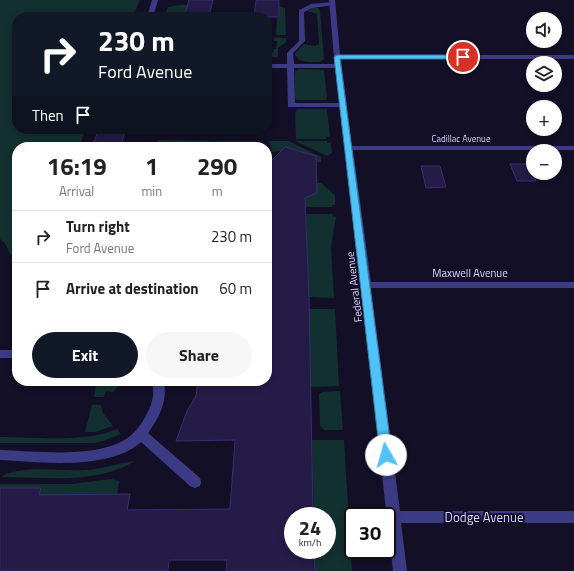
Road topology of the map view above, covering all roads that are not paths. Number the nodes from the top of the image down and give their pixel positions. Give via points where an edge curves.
1 (156, 0) edge
2 (332, 2) edge
3 (152, 12) edge
4 (574, 57) edge
5 (337, 61) junction
6 (272, 66) edge
7 (290, 66) junction
8 (343, 105) junction
9 (349, 148) junction
10 (574, 148) edge
11 (366, 285) junction
12 (574, 285) edge
13 (0, 354) edge
14 (12, 354) edge
15 (160, 386) edge
16 (140, 434) junction
17 (0, 455) edge
18 (195, 482) dead end
19 (393, 507) edge
20 (396, 517) edge
21 (574, 517) edge
22 (396, 535) edge
23 (400, 571) edge

1 - 3 street
2 - 5 street, Federal Avenue
2 - 7 street via 311,6 301,11 302,41 290,53
4 - 5 street
5 - 7 street
5 - 8 street, Federal Avenue
6 - 7 street
7 - 8 street via 291,105
8 - 9 street, Federal Avenue
9 - 10 street, Cadillac Avenue
9 - 11 street, Federal Avenue
11 - 12 street, Maxwell Avenue
11 - 19 street, Federal Avenue
13 - 14 street
15 - 16 street via 156,409
16 - 17 street via 132,443 112,452 92,456
16 - 18 street
20 - 21 street, Dodge Avenue
22 - 23 street, Federal Avenue

